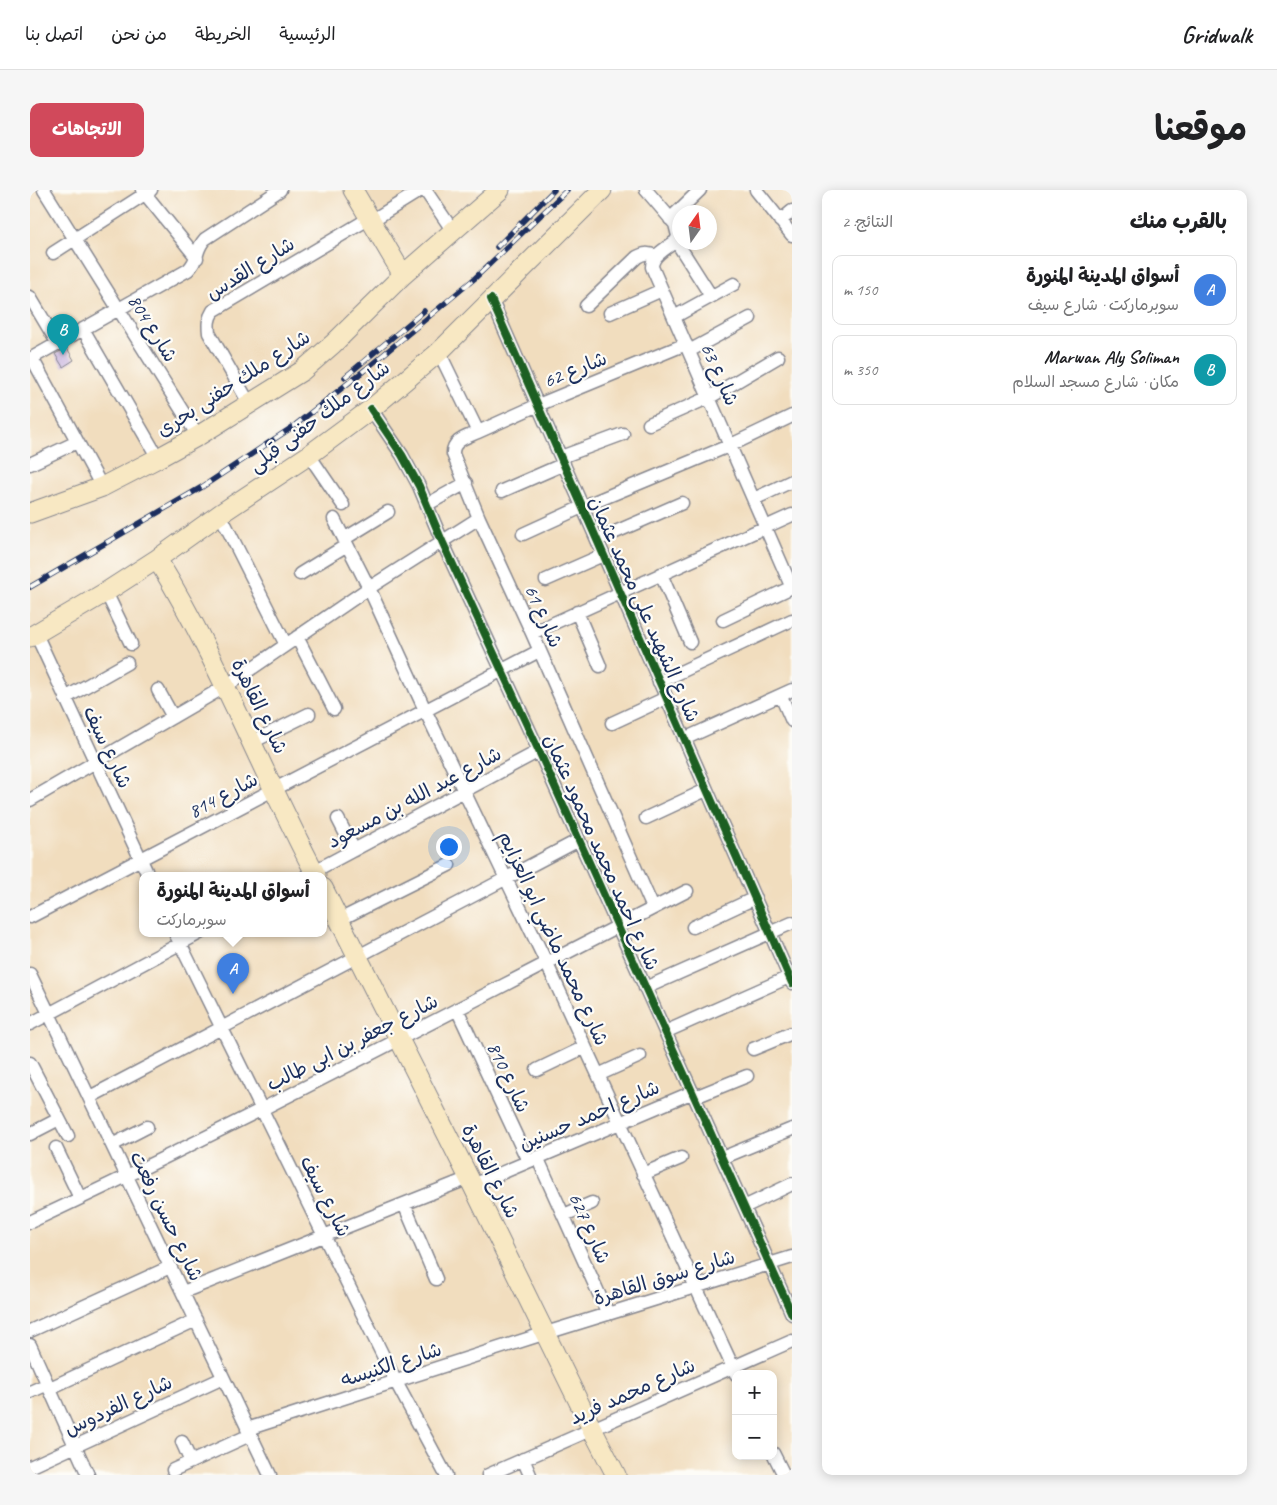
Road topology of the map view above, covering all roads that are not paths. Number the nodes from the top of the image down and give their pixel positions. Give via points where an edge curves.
1 (44, 190) edge
2 (280, 190) edge
3 (353, 190) edge
4 (421, 190) edge
5 (425, 190) edge
6 (500, 190) edge
7 (602, 190) edge
8 (646, 190) edge
9 (700, 190) edge
10 (146, 191) edge
11 (762, 192) edge
12 (792, 211) edge
13 (370, 219) junction
14 (670, 219) junction
15 (780, 221) junction
16 (672, 222) edge
17 (453, 231) junction
18 (792, 235) edge
19 (74, 240) junction
20 (672, 244) edge
21 (682, 250) edge
22 (52, 253) dead end
23 (656, 256) junction
24 (197, 258) junction
25 (403, 276) junction
26 (734, 284) dead end
27 (662, 290) junction
28 (711, 296) junction
29 (30, 297) edge
30 (491, 299) junction
31 (586, 306) dead end
32 (119, 309) junction
33 (610, 313) dead end
34 (674, 317) junction
35 (750, 318) dead end
36 (83, 329) junction
37 (58, 344) junction
38 (688, 347) junction
39 (439, 352) junction
40 (778, 357) dead end
41 (31, 359) edge
42 (710, 397) junction
43 (250, 403) junction
44 (538, 405) junction
45 (371, 409) junction
46 (792, 416) edge
47 (649, 424) dead end
48 (478, 432) junction
49 (623, 434) dead end
50 (198, 436) junction
51 (77, 442) junction
52 (730, 445) junction
53 (309, 455) junction
54 (158, 458) junction
55 (562, 461) junction
56 (30, 464) edge
57 (792, 481) edge
58 (466, 483) junction
59 (102, 487) junction
60 (502, 491) dead end
61 (754, 499) junction
62 (682, 503) dead end
63 (428, 504) junction
64 (343, 506) dead end
65 (582, 507) junction
66 (388, 512) dead end
67 (30, 513) edge
68 (220, 514) junction
69 (792, 515) edge
70 (479, 518) junction
71 (334, 519) dead end
72 (766, 527) junction
73 (523, 534) dead end
74 (597, 540) junction
75 (442, 541) junction
76 (346, 542) junction
77 (603, 555) junction
78 (157, 559) junction
79 (787, 564) edge
80 (300, 574) dead end
81 (661, 574) junction
82 (546, 580) dead end
83 (369, 588) junction
84 (792, 588) edge
85 (106, 592) junction
86 (620, 592) junction
87 (577, 612) junction
88 (723, 620) dead end
89 (792, 620) edge
90 (532, 632) junction
91 (33, 635) edge
92 (297, 637) junction
93 (690, 642) dead end
94 (131, 644) dead end
95 (286, 645) junction
96 (539, 651) junction
97 (127, 663) dead end
98 (600, 666) dead end
99 (502, 670) junction
100 (659, 682) junction
101 (226, 686) junction
102 (158, 690) dead end
103 (786, 693) edge
104 (65, 698) junction
105 (666, 698) junction
106 (334, 709) dead end
107 (426, 710) junction
108 (309, 714) dead end
109 (173, 717) junction
110 (792, 721) edge
111 (612, 723) dead end
112 (684, 739) junction
113 (252, 742) junction
114 (539, 751) junction
115 (95, 762) junction
116 (274, 789) junction
117 (706, 790) junction
118 (464, 791) junction
119 (30, 800) edge
120 (646, 818) dead end
121 (338, 819) dead end
122 (579, 840) junction
123 (354, 850) junction
124 (140, 860) junction
125 (449, 865) dead end
126 (146, 872) edge
127 (311, 872) edge
128 (316, 872) edge
129 (506, 878) junction
130 (688, 891) dead end
131 (327, 896) edge
132 (755, 898) junction
133 (653, 908) junction
134 (30, 917) edge
135 (339, 920) junction
136 (792, 923) edge
137 (617, 926) junction
138 (693, 927) dead end
139 (770, 933) junction
140 (178, 938) edge
141 (358, 956) junction
142 (546, 962) junction
143 (30, 974) edge
144 (791, 980) edge
145 (645, 988) junction
146 (457, 1009) junction
147 (49, 1013) junction
148 (30, 1024) edge
149 (222, 1028) junction
150 (665, 1032) junction
151 (792, 1033) edge
152 (399, 1040) junction
153 (585, 1047) junction
154 (753, 1049) dead end
155 (640, 1056) dead end
156 (30, 1063) edge
157 (537, 1070) dead end
158 (598, 1075) junction
159 (748, 1076) dead end
160 (694, 1095) junction
161 (90, 1097) junction
162 (261, 1109) junction
163 (59, 1119) junction
164 (620, 1123) junction
165 (147, 1127) dead end
166 (792, 1129) edge
167 (30, 1134) edge
168 (68, 1136) dead end
169 (112, 1145) junction
170 (56, 1148) dead end
171 (681, 1158) dead end
172 (722, 1158) junction
173 (533, 1159) junction
174 (643, 1174) junction
175 (127, 1176) junction
176 (471, 1182) junction
177 (792, 1184) edge
178 (80, 1198) junction
179 (592, 1203) dead end
180 (404, 1204) junction
181 (744, 1207) junction
182 (564, 1215) junction
183 (30, 1222) edge
184 (325, 1236) junction
185 (792, 1257) edge
186 (770, 1264) junction
187 (170, 1267) junction
188 (436, 1279) dead end
189 (696, 1287) junction
190 (182, 1292) junction
191 (608, 1314) junction
192 (792, 1314) edge
193 (196, 1320) junction
194 (30, 1330) edge
195 (546, 1333) junction
196 (792, 1340) edge
197 (30, 1345) edge
198 (734, 1370) edge
199 (732, 1371) edge
200 (223, 1378) junction
201 (396, 1382) junction
202 (49, 1386) junction
203 (30, 1392) edge
204 (592, 1429) junction
205 (249, 1432) junction
206 (182, 1442) dead end
207 (75, 1446) junction
208 (523, 1459) junction
209 (776, 1460) edge
210 (192, 1462) junction
211 (30, 1467) edge
212 (173, 1470) dead end
213 (792, 1474) edge
214 (88, 1475) edge
215 (270, 1475) edge
216 (446, 1475) edge
217 (488, 1475) edge
218 (530, 1475) edge
219 (616, 1475) edge
220 (784, 1475) edge
221 (788, 1475) edge

1 - 19 street, شارع 804
2 - 24 street via 205,239 197,250
3 - 13 street
4 - 13 street, شارع القدس
5 - 17 street
6 - 17 street, شارع ملك حفنى بحرى
7 - 30 street, شارع ملك حفنى قبلى
8 - 14 street
9 - 14 street
10 - 19 street
10 - 24 street
11 - 15 street
12 - 15 street
13 - 25 street
13 - 43 street, شارع القدس via 213,311 209,318 209,333
14 - 16 street
15 - 18 street
17 - 25 street, شارع ملك حفنى بحرى
19 - 22 street
19 - 32 street, شارع 804
20 - 23 street
21 - 28 street
23 - 27 street, شارع 63 via 652,267
23 - 31 street via 643,254 637,258
24 - 32 street via 188,270
25 - 43 street, شارع ملك حفنى بحرى via 308,366
26 - 28 street
27 - 33 street
27 - 34 street, شارع 63
28 - 34 street
29 - 37 street
30 - 39 street, شارع ملك حفنى قبلى
30 - 44 street, شارع الشهيد على محمد عثمان
32 - 36 street
32 - 50 street, شارع 804
34 - 38 street, شارع 63
35 - 38 street, شارع 62
36 - 37 street
36 - 54 street
37 - 41 street
38 - 42 street, شارع 63
38 - 44 street, شارع 62
39 - 45 street, شارع ملك حفنى قبلى
39 - 48 street
40 - 42 street
41 - 51 street
42 - 47 street
42 - 52 street, شارع 63
43 - 50 street, شارع ملك حفنى بحرى
44 - 48 street, شارع 62
44 - 55 street, شارع الشهيد على محمد عثمان
45 - 53 street, شارع ملك حفنى قبلى
45 - 63 street, شارع احمد محمد محمود عثمان via 407,463
46 - 52 street
48 - 58 street, شارع 61 via 457,441 453,450
49 - 55 street
50 - 54 street, شارع ملك حفنى بحرى
51 - 56 street
51 - 59 street
52 - 61 street, شارع 63
52 - 65 street
53 - 64 street
53 - 68 street, شارع ملك حفنى قبلى
54 - 59 street, شارع ملك حفنى بحرى
55 - 60 street
55 - 65 street, شارع الشهيد على محمد عثمان
57 - 61 street
58 - 63 street
58 - 70 street, شارع 61
59 - 67 street, شارع ملك حفنى بحرى
61 - 72 street, شارع 63
62 - 74 street
63 - 75 street, شارع احمد محمد محمود عثمان
65 - 73 street
65 - 74 street, شارع الشهيد على محمد عثمان
66 - 76 street
68 - 78 street, شارع ملك حفنى قبلى
68 - 95 street
69 - 72 street
70 - 75 street
70 - 90 street, شارع 61
71 - 76 street, شارع محمد ماضي ابو العزايم
72 - 79 street, شارع 63
72 - 81 street
74 - 77 street, شارع الشهيد على محمد عثمان
75 - 83 street
75 - 99 street, شارع احمد محمد محمود عثمان
76 - 80 street
76 - 83 street, شارع محمد ماضي ابو العزايم
77 - 82 street
77 - 86 street, شارع الشهيد على محمد عثمان
78 - 85 street, شارع ملك حفنى قبلى
78 - 101 street, شارع القاهرة via 186,607
79 - 84 street, شارع 63
81 - 86 street
81 - 93 street
83 - 92 street
83 - 107 street, شارع محمد ماضي ابو العزايم
84 - 88 street
85 - 91 street, شارع ملك حفنى قبلى
85 - 94 street
86 - 87 street
86 - 100 street, شارع الشهيد على محمد عثمان
87 - 90 street
87 - 98 street
89 - 100 street
90 - 96 street, شارع 61
91 - 104 street, شارع سيف
92 - 95 street
92 - 106 street
95 - 101 street
96 - 99 street, شارع 814
96 - 133 street, شارع 61
97 - 104 street
99 - 107 street, شارع 814
99 - 114 street, شارع احمد محمد محمود عثمان
100 - 105 street, شارع الشهيد على محمد عثمان
101 - 109 street
101 - 113 street, شارع القاهرة
102 - 109 street
103 - 110 street
103 - 112 street
104 - 115 street, شارع سيف
105 - 111 street
105 - 112 street, شارع الشهيد على محمد عثمان
107 - 116 street, شارع 814
107 - 118 street, شارع محمد ماضي ابو العزايم
108 - 113 street
109 - 115 street
112 - 117 street, شارع الشهيد على محمد عثمان
113 - 116 street, شارع القاهرة
114 - 118 street, شارع عبد الله بن مسعود
114 - 122 street, شارع احمد محمد محمود عثمان
115 - 119 street
115 - 124 street, شارع سيف
116 - 124 street, شارع 814
116 - 127 street, شارع القاهرة
117 - 120 street
117 - 132 street, شارع الشهيد على محمد عثمان
118 - 123 street, شارع عبد الله بن مسعود
118 - 129 street, شارع محمد ماضي ابو العزايم
121 - 123 street
122 - 129 street
122 - 137 street, شارع احمد محمد محمود عثمان
123 - 128 street, شارع عبد الله بن مسعود
124 - 126 street, شارع سيف
124 - 134 street, شارع 814
125 - 135 street
129 - 141 street
129 - 142 street, شارع محمد ماضي ابو العزايم
130 - 133 street, شارع جعفر بن ابى طالب
131 - 135 street, شارع القاهرة
132 - 138 street
132 - 139 street, شارع الشهيد على محمد عثمان
133 - 137 street, شارع جعفر بن ابى طالب
135 - 141 street, شارع القاهرة
136 - 139 street
137 - 142 street, شارع جعفر بن ابى طالب
137 - 145 street, شارع احمد محمد محمود عثمان
139 - 144 street, شارع الشهيد على محمد عثمان
139 - 145 street
140 - 147 street
140 - 149 street, شارع سيف
141 - 149 street
141 - 152 street, شارع القاهرة
142 - 146 street, شارع جعفر بن ابى طالب
142 - 153 street, شارع محمد ماضي ابو العزايم
143 - 147 street, شارع حسن رفعت
144 - 150 street
145 - 150 street, شارع احمد محمد محمود عثمان
146 - 152 street, شارع جعفر بن ابى طالب
146 - 173 street, شارع 810
147 - 148 street
147 - 161 street, شارع حسن رفعت
149 - 161 street
149 - 162 street, شارع سيف
150 - 160 street, شارع احمد محمد محمود عثمان
151 - 154 street
152 - 162 street, شارع جعفر بن ابى طالب
152 - 176 street, شارع القاهرة
153 - 157 street
153 - 158 street, شارع محمد ماضي ابو العزايم
155 - 158 street
156 - 163 street
158 - 164 street, شارع محمد ماضي ابو العزايم
159 - 160 street, شارع احمد حسنين
160 - 164 street, شارع احمد حسنين
160 - 172 street, شارع احمد محمد محمود عثمان
161 - 169 street, شارع حسن رفعت
162 - 175 street, شارع جعفر بن ابى طالب
162 - 184 street, شارع سيف
163 - 167 street
163 - 168 street
164 - 173 street, شارع احمد حسنين
164 - 174 street, شارع محمد ماضي ابو العزايم
165 - 169 street
166 - 172 street
169 - 175 street, شارع حسن رفعت
170 - 178 street
171 - 174 street
172 - 181 street, شارع احمد محمد محمود عثمان
173 - 176 street, شارع احمد حسنين
173 - 182 street, شارع 627
174 - 189 street, شارع محمد ماضي ابو العزايم
175 - 178 street, شارع جعفر بن ابى طالب
175 - 187 street, شارع حسن رفعت
176 - 180 street, شارع احمد حسنين
176 - 195 street, شارع القاهرة
177 - 181 street
178 - 183 street, شارع جعفر بن ابى طالب
179 - 182 street
180 - 184 street, شارع احمد حسنين
180 - 188 street
181 - 186 street, شارع احمد محمد محمود عثمان
182 - 191 street, شارع 627
184 - 190 street, شارع احمد حسنين
184 - 201 street, شارع سيف
185 - 186 street, شارع سوق القاهرة
186 - 189 street, شارع سوق القاهرة
186 - 192 street, شارع احمد محمد محمود عثمان
187 - 190 street, شارع حسن رفعت
187 - 194 street
189 - 191 street, شارع سوق القاهرة
189 - 198 street, شارع محمد ماضي ابو العزايم
190 - 193 street, شارع حسن رفعت
191 - 195 street, شارع سوق القاهرة
193 - 200 street, شارع حسن رفعت
193 - 202 street
195 - 201 street, شارع الكنيسه
195 - 204 street, شارع القاهرة
196 - 198 street, شارع محمد فريد
197 - 202 street
199 - 204 street, شارع محمد فريد
200 - 205 street, شارع حسن رفعت
200 - 207 street, شارع الفردوس
201 - 205 street, شارع الكنيسه
201 - 216 street, شارع سيف
202 - 203 street
202 - 207 street
204 - 208 street, شارع محمد فريد
204 - 219 street, شارع القاهرة
205 - 210 street, شارع الكنيسه
205 - 215 street, شارع حسن رفعت
206 - 210 street
207 - 211 street, شارع الفردوس
207 - 214 street
208 - 217 street, شارع محمد فريد
208 - 218 street
209 - 220 street
210 - 212 street, شارع الكنيسه
213 - 221 street

